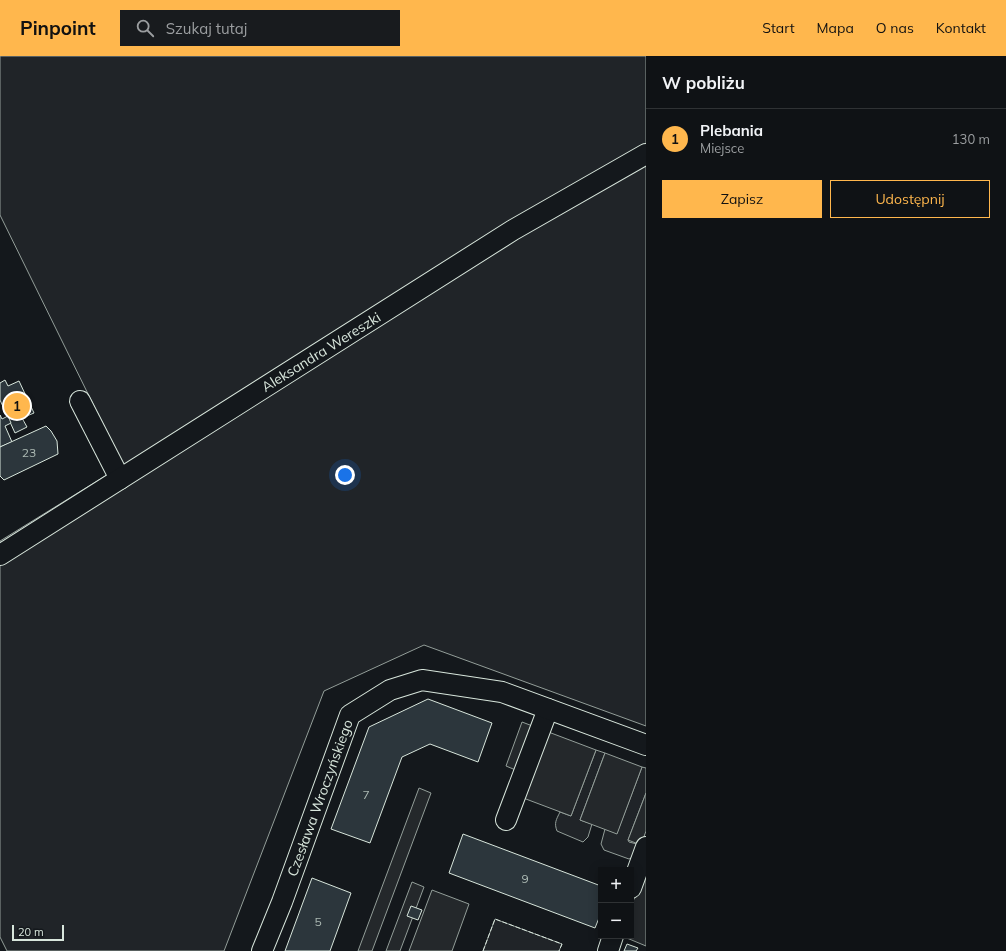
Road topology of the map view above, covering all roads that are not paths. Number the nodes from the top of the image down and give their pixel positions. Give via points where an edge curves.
1 (646, 154) edge
2 (80, 401) dead end
3 (120, 479) junction
4 (0, 555) edge
5 (548, 709) junction
6 (646, 745) edge
7 (506, 820) dead end
8 (646, 847) edge
9 (634, 880) edge
10 (612, 939) edge
11 (262, 951) edge
12 (608, 951) edge

1 - 3 street, Aleksandra Wereszki via 513,230
2 - 3 street
3 - 4 street, Aleksandra Wereszki
5 - 6 street, Czesława Wroczyńskiego
5 - 7 street
5 - 11 street, Czesława Wroczyńskiego via 502,692 422,680 390,690 350,715
8 - 9 street
10 - 12 street

